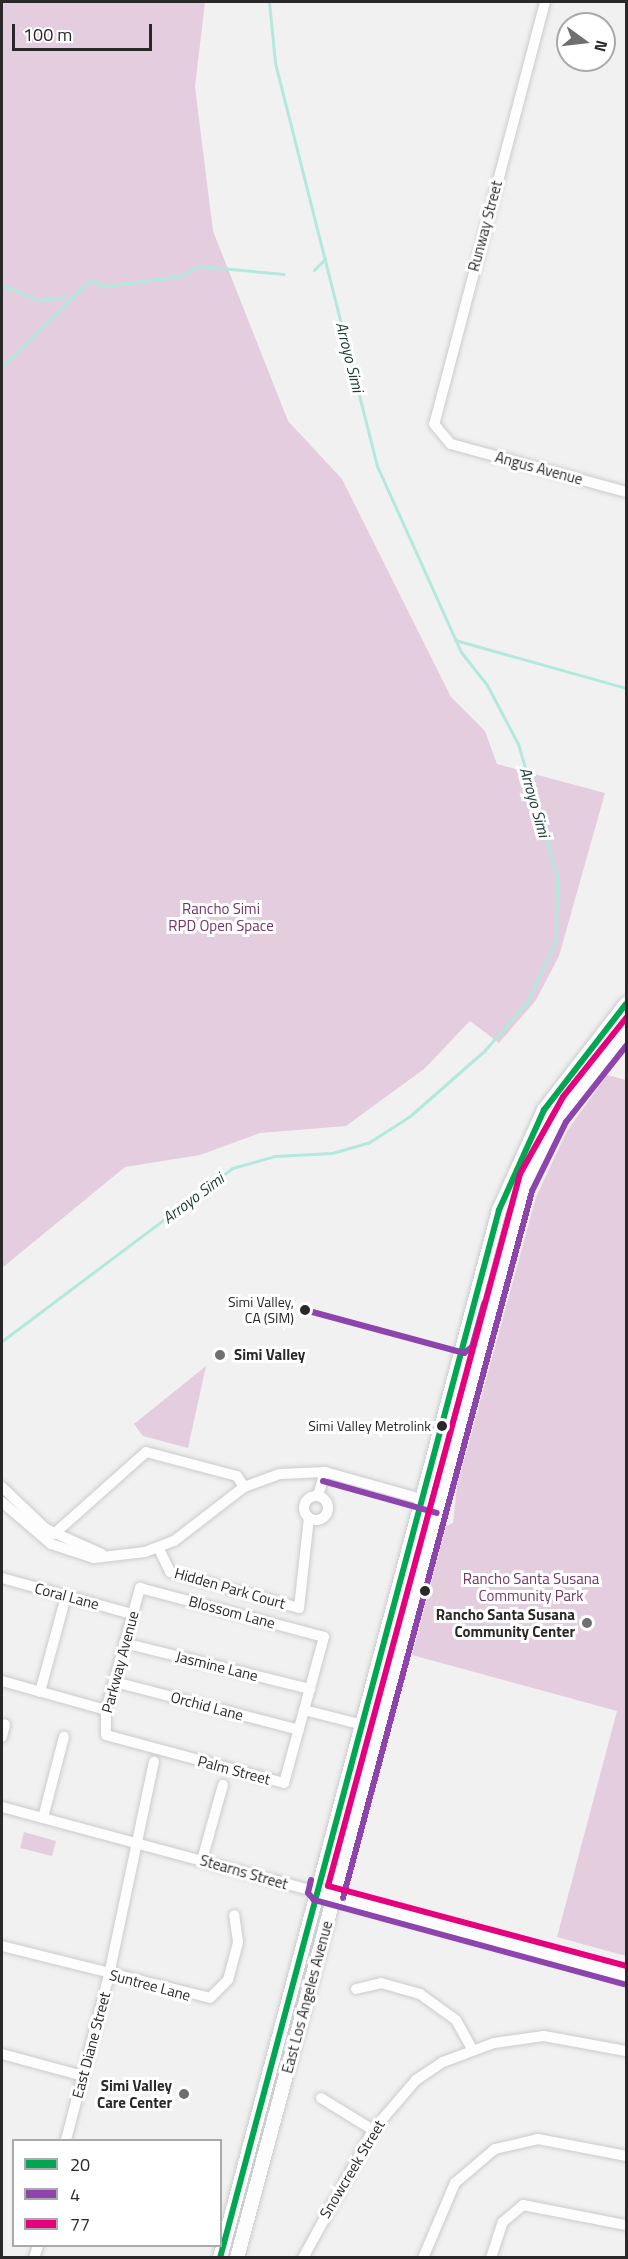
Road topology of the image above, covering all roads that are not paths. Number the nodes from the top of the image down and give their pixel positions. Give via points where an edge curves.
1 (545, 2) edge
2 (451, 444) joint
3 (627, 492) edge
4 (627, 1004) edge
5 (627, 1032) edge
6 (325, 1472) junction
7 (2, 1487) edge
8 (244, 1487) junction
9 (318, 1496) junction
10 (423, 1499) junction
11 (2, 1502) edge
12 (439, 1504) junction
13 (309, 1518) junction
14 (54, 1534) junction
15 (159, 1548) junction
16 (102, 1554) junction
17 (2, 1578) edge
18 (140, 1588) joint
19 (66, 1596) junction
20 (132, 1614) junction
21 (324, 1636) joint
22 (124, 1643) junction
23 (2, 1682) edge
24 (115, 1682) junction
25 (310, 1689) junction
26 (40, 1692) junction
27 (106, 1710) junction
28 (304, 1710) junction
29 (5, 1724) dead end
30 (363, 1725) junction
31 (379, 1729) junction
32 (299, 1730) junction
33 (106, 1735) joint
34 (2, 1737) edge
35 (64, 1737) dead end
36 (154, 1762) dead end
37 (223, 1785) dead end
38 (2, 1807) edge
39 (43, 1818) junction
40 (135, 1842) junction
41 (202, 1860) junction
42 (317, 1892) junction
43 (334, 1896) junction
44 (234, 1915) dead end
45 (2, 1946) edge
46 (110, 1975) junction
47 (627, 1975) edge
48 (356, 1989) dead end
49 (472, 2049) junction
50 (627, 2051) edge
51 (4, 2055) edge
52 (83, 2076) junction
53 (321, 2098) dead end
54 (373, 2130) junction
55 (66, 2139) edge
56 (627, 2156) edge
57 (627, 2225) edge
58 (220, 2258) edge
59 (237, 2258) edge
60 (303, 2258) edge
61 (423, 2258) edge
62 (491, 2258) edge

1 - 2 street, Runway Street via 436,408 434,424
2 - 3 street, Angus Avenue
4 - 10 main road, East Los Angeles Avenue via 555,1092 512,1171
5 - 12 main road, East Los Angeles Avenue via 568,1102 530,1171
6 - 8 street via 280,1474
6 - 9 street, Hidden Park Court
6 - 10 street
7 - 14 street
8 - 14 street via 237,1476 146,1452
8 - 15 street via 186,1534
9 - 13 street, Hidden Park Court via 305,1504
9 - 13 street, Hidden Park Court via 327,1503 326,1514
10 - 12 street
10 - 30 main road, East Los Angeles Avenue
11 - 16 street via 51,1544 84,1556
12 - 31 main road, East Los Angeles Avenue
13 - 15 street, Hidden Park Court via 299,1608 170,1572
14 - 16 street
15 - 16 street
17 - 19 street, Coral Lane
18 - 20 street, Parkway Avenue
18 - 21 street, Blossom Lane
19 - 20 street, Coral Lane
19 - 26 street
20 - 22 street, Parkway Avenue
21 - 25 street, Palm Street
22 - 24 street, Parkway Avenue
22 - 25 street, Jasmine Lane
23 - 26 street
24 - 27 street, Parkway Avenue
24 - 32 street, Orchid Lane
25 - 28 street, Palm Street
26 - 27 street
27 - 33 street, Parkway Avenue
28 - 30 street
28 - 32 street, Palm Street
29 - 34 street
30 - 31 street
30 - 42 main road, East Los Angeles Avenue
31 - 43 main road, East Los Angeles Avenue
32 - 33 street, Palm Street via 284,1783
35 - 39 street
36 - 40 street, East Diane Street
37 - 41 street
38 - 39 street, Stearns Street
39 - 40 street, Stearns Street
40 - 41 street, Stearns Street
40 - 46 street, East Diane Street
41 - 42 street, Stearns Street
42 - 43 main road, Stearns Street
42 - 58 main road, East Los Angeles Avenue
43 - 47 main road, Stearns Street
43 - 59 main road, East Los Angeles Avenue
44 - 46 street, Suntree Lane via 238,1942 220,1993 199,1998
45 - 46 street, Suntree Lane
46 - 52 street, East Diane Street
48 - 49 street via 381,1983 420,1994 456,2020
49 - 50 street, Snowcreek Street via 544,2036
49 - 54 street, Snowcreek Street via 416,2080
51 - 52 street
52 - 55 street, East Diane Street
53 - 54 street
54 - 60 street, Snowcreek Street
56 - 61 street via 538,2139 495,2149 455,2183
57 - 62 street via 522,2205 503,2222

